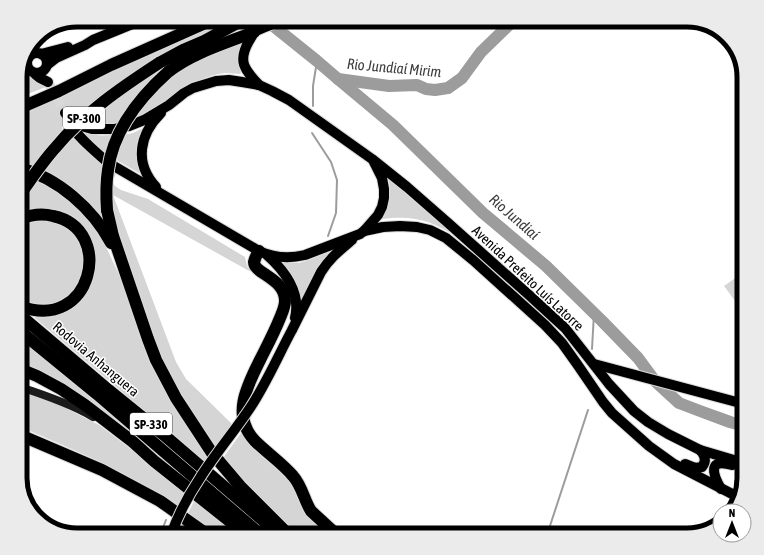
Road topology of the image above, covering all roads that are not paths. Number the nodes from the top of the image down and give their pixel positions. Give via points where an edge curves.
1 (125, 27) edge
2 (196, 27) edge
3 (230, 27) edge
4 (266, 27) edge
5 (254, 32) junction
6 (93, 40) junction
7 (33, 54) edge
8 (41, 54) junction
9 (46, 67) junction
10 (28, 69) edge
11 (33, 73) junction
12 (27, 74) edge
13 (259, 85) junction
14 (52, 86) junction
15 (27, 98) edge
16 (27, 103) edge
17 (170, 105) junction
18 (372, 159) junction
19 (27, 170) edge
20 (27, 185) edge
21 (161, 193) junction
22 (27, 217) edge
23 (362, 232) junction
24 (262, 253) junction
25 (125, 271) junction
26 (27, 308) edge
27 (27, 321) edge
28 (292, 330) junction
29 (27, 337) edge
30 (594, 364) junction
31 (27, 372) edge
32 (27, 389) edge
33 (737, 402) edge
34 (636, 434) junction
35 (27, 438) edge
36 (133, 442) junction
37 (700, 450) junction
38 (737, 461) edge
39 (737, 466) edge
40 (721, 488) junction
41 (734, 495) edge
42 (174, 528) edge
43 (198, 528) edge
44 (238, 528) edge
45 (254, 528) edge
46 (272, 528) edge
47 (282, 528) edge
48 (329, 528) edge

1 - 6 main road
2 - 14 highway, SP-300 via 111,65
3 - 20 highway, SP-300, bridge via 159,63 84,117 56,147
4 - 5 main road
5 - 13 main road via 243,53 243,61 248,73
5 - 25 highway, bridge via 176,65 156,82 124,123 111,153 106,196 113,236
6 - 8 main road
6 - 9 main road via 56,58
7 - 8 main road
8 - 9 main road via 47,61
9 - 11 main road via 42,72
9 - 14 main road
10 - 11 main road
11 - 12 main road
11 - 14 main road
13 - 17 main road via 229,80 216,81 193,88
13 - 18 main road, Avenida Prefeito Luís Latorre via 289,100
14 - 15 highway
14 - 16 highway, SP-300
17 - 21 main road via 155,119 146,133 142,148 145,170
17 - 21 main road via 144,120 116,129 92,129 81,126 65,113 71,126 107,162
18 - 23 main road via 382,178 384,198 378,215
18 - 30 main road, Avenida Prefeito Luís Latorre via 540,304 565,328
19 - 25 highway via 68,192 89,211 107,236
21 - 24 main road
22 - 26 highway via 49,215 69,221 82,236 89,256 85,284 74,299 55,310
23 - 24 main road, Avenida Prefeito Luís Latorre via 306,256 278,258
23 - 28 main road via 335,254 321,272
23 - 34 main road, Avenida Prefeito Luís Latorre via 383,227 417,227 446,238 562,343 612,414
24 - 28 main road via 275,263 290,282 296,308
24 - 48 highway via 254,261 255,266 281,288 285,302 244,399 242,419 255,440 295,478 311,511
25 - 47 highway via 156,360 186,414 228,473
27 - 46 highway, Rodovia Anhanguera / SP-330
28 - 42 main road, bridge via 250,407 194,487
29 - 45 highway, Rodovia Anhanguera / SP-330
30 - 33 main road
30 - 37 main road, Avenida Prefeito Luís Latorre via 634,411 668,434
31 - 36 highway via 85,404
32 - 36 main road via 84,412
34 - 37 main road via 690,467 702,467 704,464 705,457
34 - 40 main road, Avenida Prefeito Luís Latorre via 674,464
35 - 43 highway via 102,470 160,501
36 - 44 highway
37 - 38 main road, Avenida Prefeito Luís Latorre
39 - 40 main road via 723,462 716,465 714,476
40 - 41 main road, Avenida Prefeito Luís Latorre

